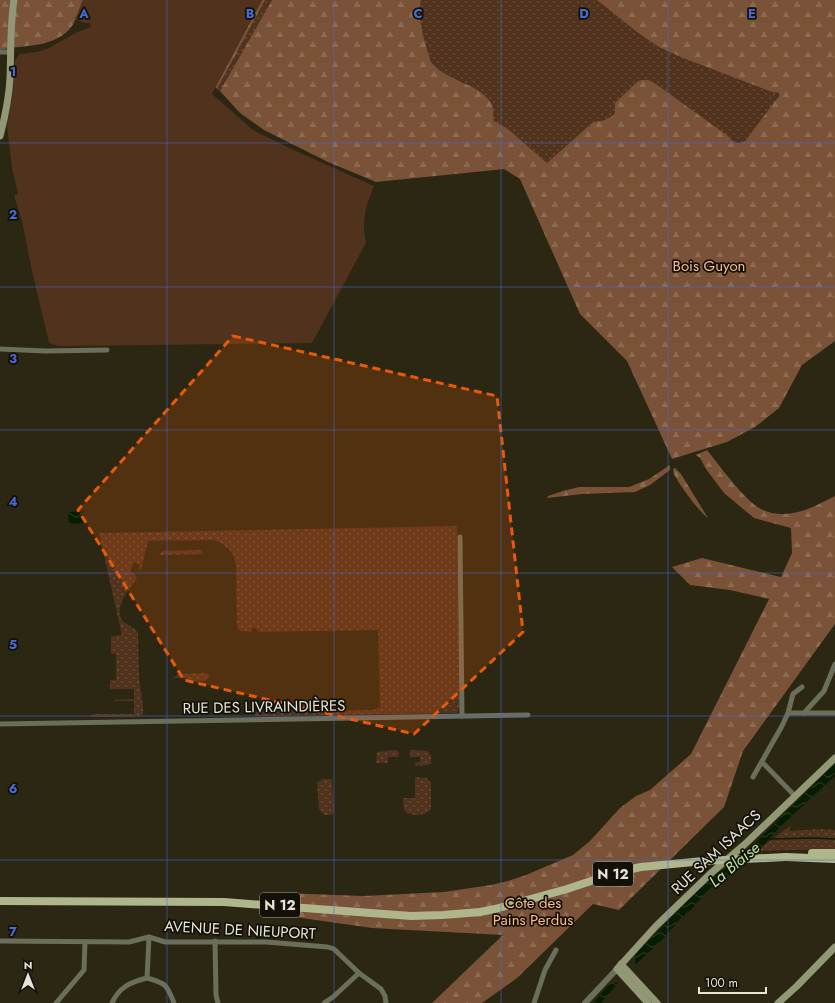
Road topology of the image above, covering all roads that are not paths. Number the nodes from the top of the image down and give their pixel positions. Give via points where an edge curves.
1 (14, 0) edge
2 (0, 52) edge
3 (10, 52) junction
4 (0, 136) edge
5 (0, 349) edge
6 (107, 350) dead end
7 (460, 537) dead end
8 (835, 664) edge
9 (802, 687) dead end
10 (788, 713) junction
11 (804, 713) junction
12 (835, 713) edge
13 (528, 715) dead end
14 (462, 716) junction
15 (0, 724) edge
16 (835, 758) edge
17 (762, 762) junction
18 (752, 777) dead end
19 (795, 796) junction
20 (835, 853) edge
21 (788, 855) junction
22 (835, 859) edge
23 (0, 900) edge
24 (149, 937) junction
25 (215, 941) junction
26 (0, 942) edge
27 (85, 942) junction
28 (835, 947) edge
29 (556, 950) dead end
30 (619, 967) junction
31 (359, 973) junction
32 (147, 978) junction
33 (56, 1003) edge
34 (112, 1003) edge
35 (174, 1003) edge
36 (218, 1003) edge
37 (324, 1003) edge
38 (386, 1003) edge
39 (534, 1003) edge
40 (585, 1003) edge
41 (648, 1003) edge
42 (657, 1003) edge
43 (778, 1003) edge

1 - 3 main road
2 - 3 street
3 - 4 main road via 7,104
5 - 6 street
7 - 14 street
8 - 11 street via 824,691
9 - 10 street via 793,694
10 - 11 street
10 - 17 street
11 - 12 street
13 - 14 street, RUE DES LIVRAINDIÈRES
14 - 15 street, RUE DES LIVRAINDIÈRES
16 - 19 main road, RUE SAM ISAACS
17 - 18 street
17 - 19 street
19 - 30 main road, RUE SAM ISAACS via 656,926
20 - 21 main road, N 12
21 - 22 main road, N 12
21 - 23 main road, N 12, bridge via 707,859 641,867 480,912 419,916 224,902
24 - 25 street, AVENUE DE NIEUPORT via 165,942
24 - 27 street, AVENUE DE NIEUPORT via 133,942
24 - 32 street
25 - 31 street, AVENUE DE NIEUPORT via 328,947 334,949
25 - 36 street
26 - 27 street, AVENUE DE NIEUPORT
27 - 33 street via 84,970
28 - 43 main road
29 - 39 street via 545,970
30 - 40 street, RUE SAM ISAACS
30 - 41 main road
30 - 42 main road
31 - 37 street
31 - 38 street, AVENUE DE NIEUPORT via 381,989
32 - 34 street via 127,984 118,992
32 - 35 street via 159,981 168,988

